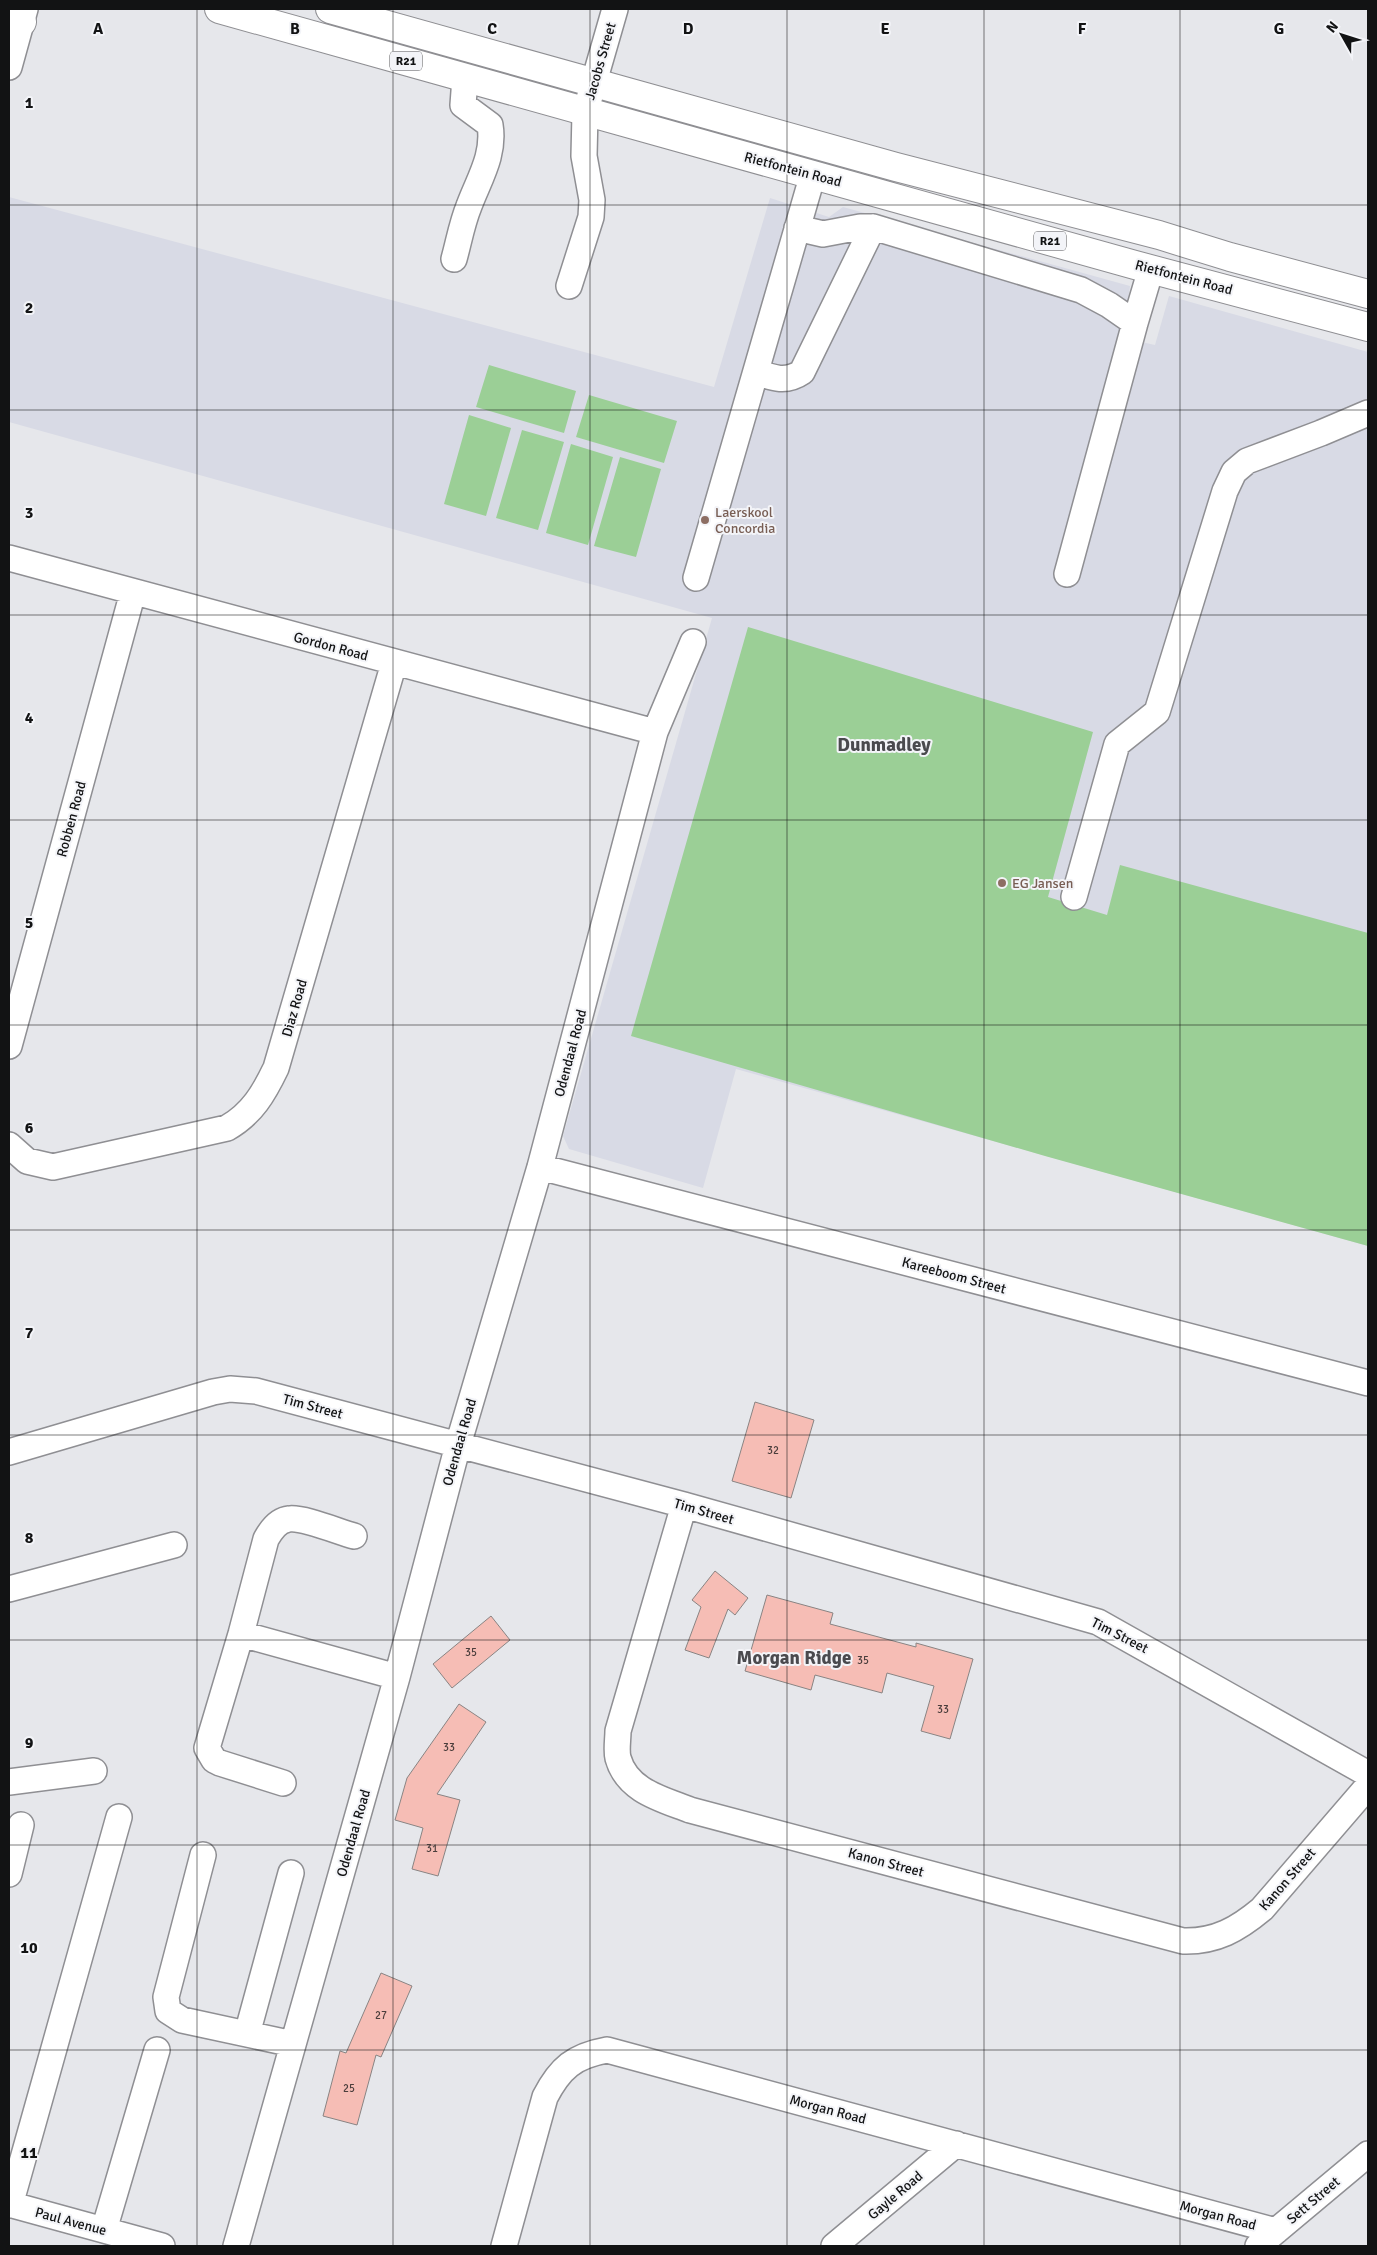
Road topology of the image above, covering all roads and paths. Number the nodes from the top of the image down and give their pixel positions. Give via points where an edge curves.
1 (219, 9) edge
2 (330, 9) edge
3 (615, 9) edge
4 (22, 13) edge
5 (459, 44) junction
6 (9, 67) edge
7 (458, 76) junction
8 (594, 81) junction
9 (585, 112) junction
10 (813, 174) junction
11 (873, 227) junction
12 (798, 228) junction
13 (1159, 235) junction
14 (454, 259) dead end
15 (1151, 269) junction
16 (569, 286) dead end
17 (1368, 294) edge
18 (1134, 323) junction
19 (1368, 327) edge
20 (756, 372) junction
21 (1368, 413) edge
22 (9, 558) edge
23 (1067, 574) dead end
24 (696, 578) dead end
25 (133, 592) junction
26 (693, 642) dead end
27 (394, 663) junction
28 (655, 732) junction
29 (1074, 897) dead end
30 (9, 1046) edge
31 (13, 1150) edge
32 (540, 1167) junction
33 (1368, 1383) edge
34 (458, 1445) junction
35 (9, 1452) edge
36 (684, 1505) junction
37 (354, 1536) dead end
38 (174, 1545) dead end
39 (9, 1588) edge
40 (241, 1634) junction
41 (397, 1677) junction
42 (94, 1771) dead end
43 (1368, 1774) edge
44 (9, 1782) edge
45 (283, 1784) dead end
46 (1368, 1786) edge
47 (119, 1817) dead end
48 (21, 1825) dead end
49 (203, 1855) dead end
50 (291, 1872) dead end
51 (9, 1874) edge
52 (247, 2034) junction
53 (293, 2044) junction
54 (157, 2050) dead end
55 (956, 2144) junction
56 (1368, 2154) edge
57 (10, 2205) edge
58 (104, 2230) junction
59 (1267, 2239) edge
60 (162, 2246) edge
61 (236, 2246) edge
62 (504, 2246) edge
63 (834, 2246) edge

1 - 7 main road, Rietfontein Road / R21
2 - 5 main road, R21
3 - 8 street, Jacobs Street
4 - 6 street
5 - 7 main road
5 - 8 main road, R21
7 - 9 main road, Rietfontein Road / R21
7 - 14 street via 462,105 490,125 492,135 490,154 468,208
8 - 9 street, Jacobs Street
8 - 13 main road, R21 via 896,167
9 - 10 main road, Rietfontein Road / R21
9 - 16 street, Jacobs Street via 584,156 592,200 591,217
10 - 12 street
10 - 15 main road, Rietfontein Road / R21
11 - 12 street via 822,234
11 - 18 street via 1081,290
11 - 20 street via 802,372 793,378 783,379
12 - 20 street
13 - 15 main road
13 - 17 main road, R21
15 - 18 street
15 - 19 main road, Rietfontein Road / R21
18 - 23 street
20 - 24 street
21 - 29 street via 1248,461 1234,472 1225,491 1157,712 1117,744
22 - 25 street, Gordon Road
25 - 27 street, Gordon Road
25 - 30 street, Robben Road
26 - 28 street, Odendaal Road
27 - 28 street, Gordon Road
27 - 31 street, Diaz Road via 276,1068 265,1092 241,1120 227,1128 53,1167 27,1161
28 - 32 street, Odendaal Road
32 - 33 street, Kareeboom Street
32 - 34 street, Odendaal Road
34 - 35 street, Tim Street via 256,1390 230,1389
34 - 36 street, Tim Street
34 - 41 street, Odendaal Road
36 - 43 street, Tim Street via 1098,1622
36 - 46 street, Kanon Street via 618,1731 617,1757 624,1774 637,1787 657,1797 699,1813 1183,1941 1200,1942 1223,1936 1242,1926 1262,1909
37 - 40 street via 288,1519 271,1530
38 - 39 street
40 - 41 street
40 - 45 street via 207,1748 214,1760 220,1763
41 - 53 street, Odendaal Road
42 - 44 street
47 - 57 street
48 - 51 street
49 - 52 street via 166,2004 168,2011 182,2020
50 - 52 street
52 - 53 street
53 - 61 street, Odendaal Road
54 - 58 street
55 - 59 street, Morgan Road
55 - 62 street, Morgan Road via 624,2054 607,2050 592,2053 565,2067 554,2078 545,2097
55 - 63 street, Gayle Road
56 - 59 street, Sett Street
57 - 58 street, Paul Avenue
58 - 60 street, Paul Avenue

